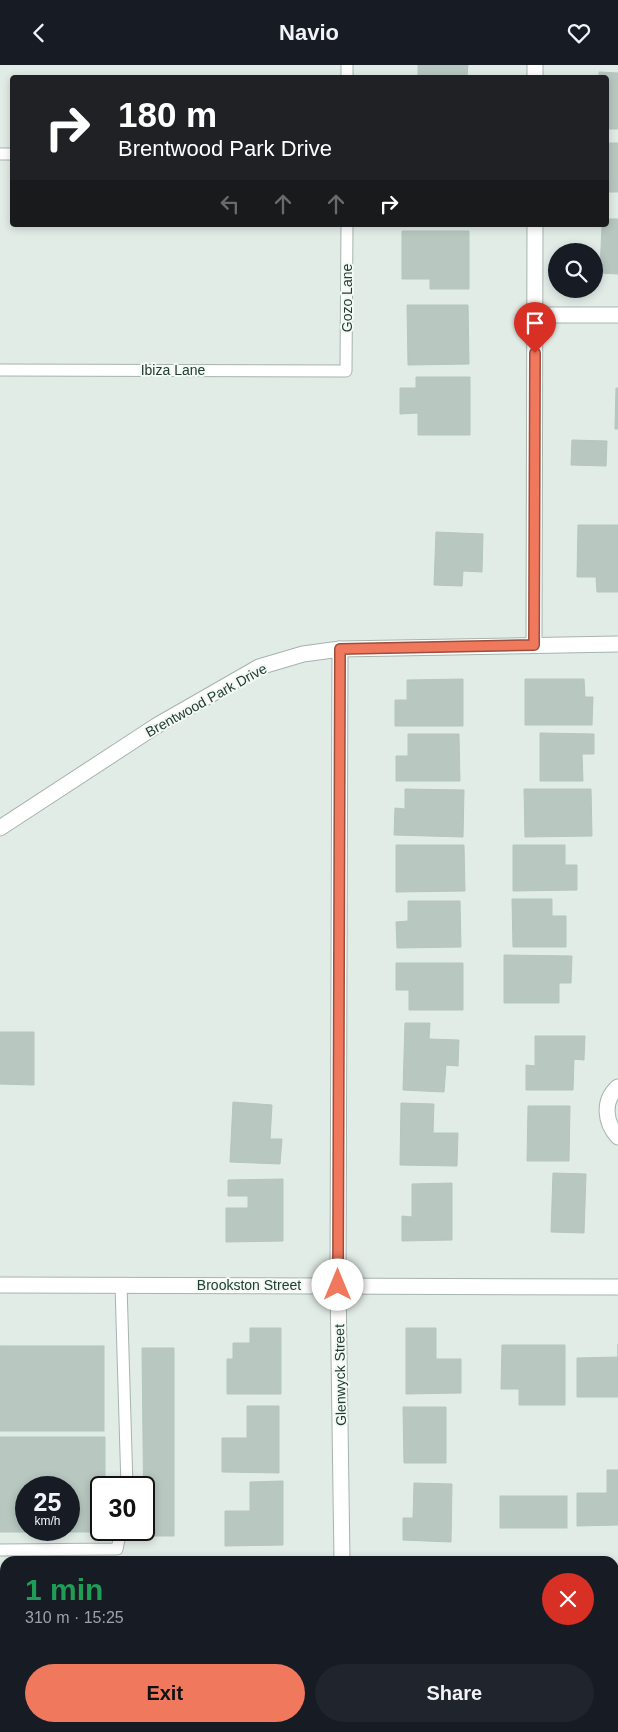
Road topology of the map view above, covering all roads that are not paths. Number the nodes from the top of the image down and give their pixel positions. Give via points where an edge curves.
1 (347, 227) edge
2 (535, 227) edge
3 (535, 315) junction
4 (618, 315) edge
5 (0, 370) edge
6 (346, 371) joint
7 (618, 644) edge
8 (534, 645) junction
9 (340, 649) junction
10 (0, 828) edge
11 (618, 1087) edge
12 (618, 1137) edge
13 (0, 1285) edge
14 (121, 1285) junction
15 (338, 1285) junction
16 (618, 1287) edge
17 (126, 1476) edge
18 (119, 1541) edge
19 (117, 1549) junction
20 (0, 1550) edge
21 (119, 1556) edge
22 (342, 1556) edge

1 - 6 lane, Gozo Lane
2 - 3 street
3 - 4 street
3 - 8 street
5 - 6 lane, Ibiza Lane
7 - 8 street, Brentwood Park Drive
8 - 9 street, Brentwood Park Drive
9 - 10 street, Brentwood Park Drive via 303,654 259,667 156,726
9 - 15 street, Glenwyck Street
11 - 12 street via 609,1100 607,1110 608,1121
13 - 14 street, Brookston Street
14 - 15 street, Brookston Street
14 - 17 lane
15 - 16 street, Brookston Street
15 - 22 street, Glenwyck Street
18 - 19 lane
19 - 20 lane
19 - 21 lane

